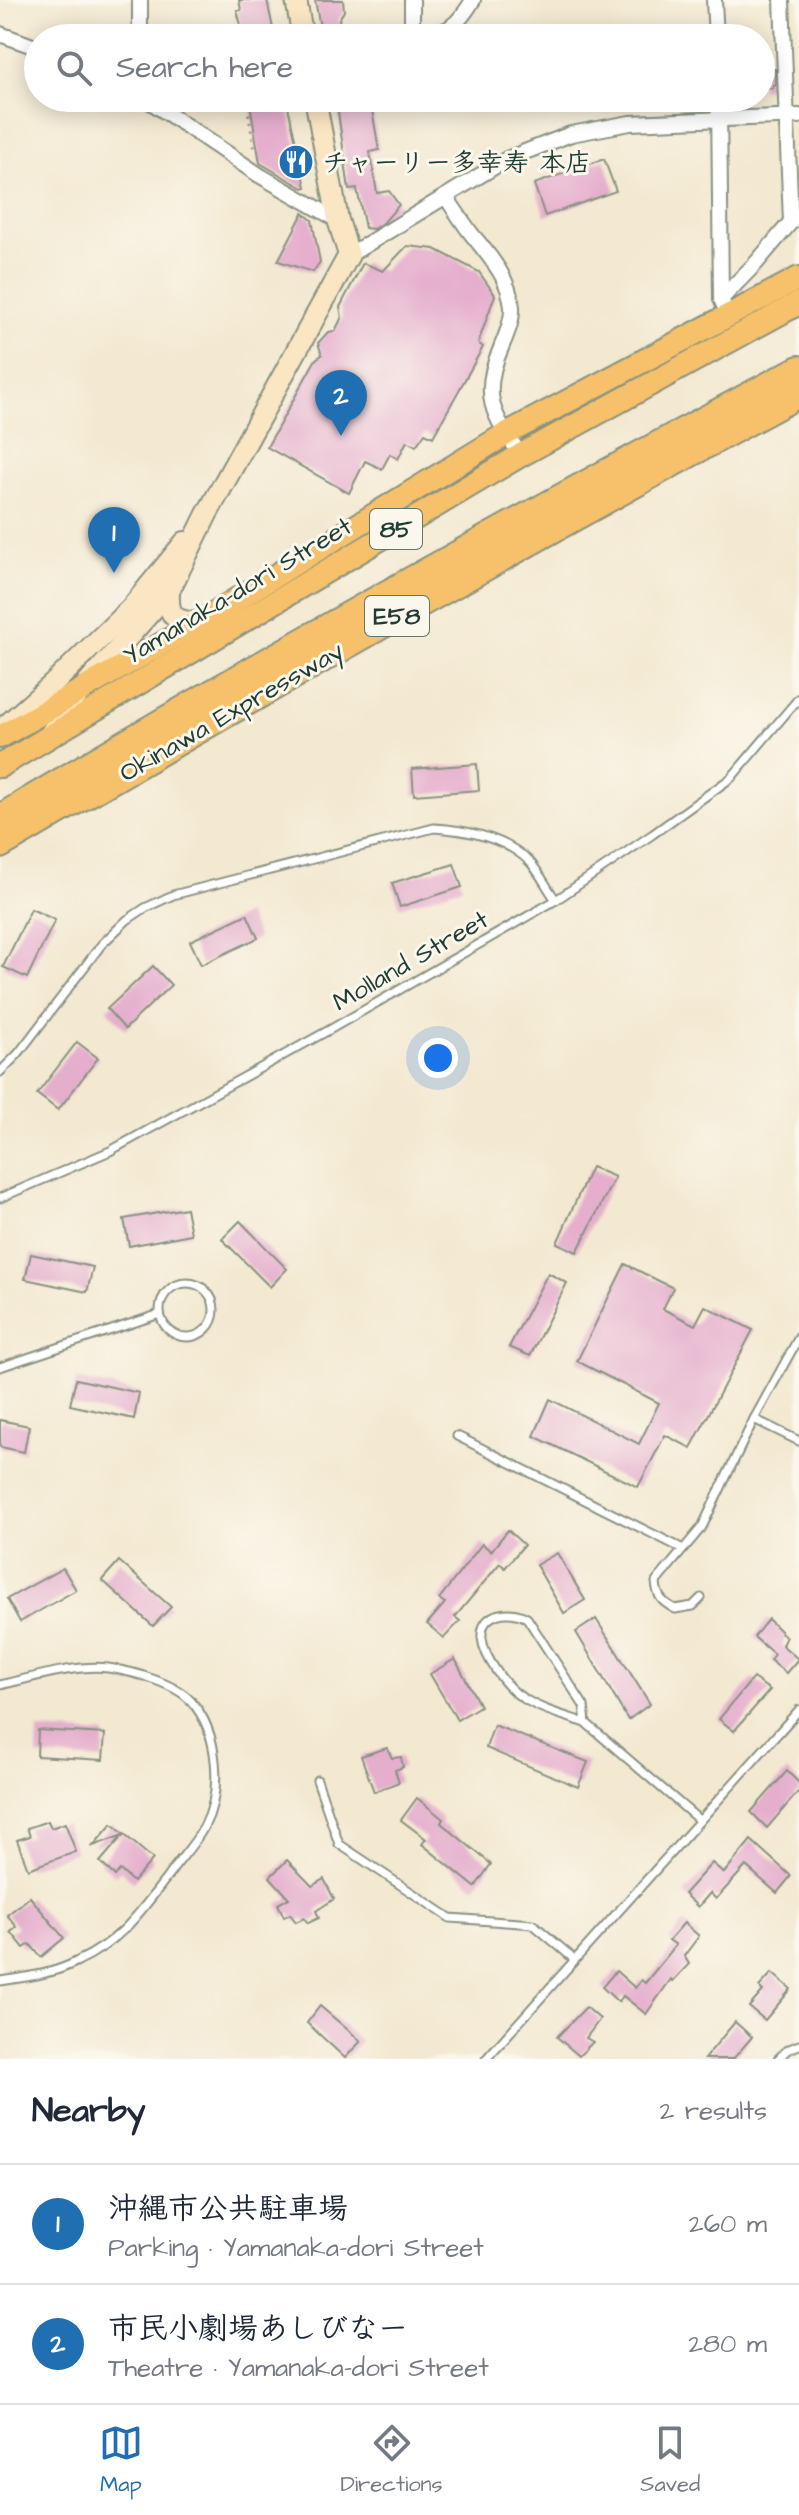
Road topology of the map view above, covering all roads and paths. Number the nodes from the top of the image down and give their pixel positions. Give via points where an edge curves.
1 (140, 0) edge
2 (296, 0) edge
3 (412, 0) edge
4 (473, 0) edge
5 (714, 0) edge
6 (782, 0) edge
7 (140, 24) edge
8 (300, 24) edge
9 (413, 24) edge
10 (454, 24) edge
11 (715, 24) edge
12 (0, 34) edge
13 (24, 43) edge
14 (166, 112) edge
15 (248, 112) edge
16 (318, 112) edge
17 (720, 112) edge
18 (792, 116) edge
19 (720, 118) junction
20 (259, 175) junction
21 (446, 197) junction
22 (795, 217) edge
23 (338, 220) junction
24 (349, 255) junction
25 (799, 278) edge
26 (799, 303) edge
27 (725, 307) junction
28 (799, 369) edge
29 (799, 394) edge
30 (506, 434) junction
31 (521, 455) junction
32 (207, 514) junction
33 (169, 591) junction
34 (198, 623) junction
35 (153, 673) junction
36 (64, 697) junction
37 (799, 698) edge
38 (0, 731) edge
39 (0, 737) edge
40 (47, 738) junction
41 (0, 766) edge
42 (0, 818) edge
43 (0, 845) edge
44 (556, 900) junction
45 (0, 1072) edge
46 (0, 1198) edge
47 (160, 1314) junction
48 (799, 1337) edge
49 (0, 1367) edge
50 (754, 1419) junction
51 (457, 1436) dead end
52 (799, 1441) edge
53 (683, 1549) junction
54 (701, 1598) dead end
55 (0, 1685) edge
56 (797, 1715) edge
57 (586, 1723) junction
58 (317, 1780) dead end
59 (699, 1820) junction
60 (574, 1959) junction
61 (0, 1981) edge
62 (799, 2045) edge
63 (486, 2059) edge
64 (778, 2059) edge

1 - 7 street
2 - 8 street
3 - 9 street
4 - 10 street
5 - 11 street
6 - 18 street
12 - 13 street
14 - 20 street
15 - 20 path
16 - 23 street
17 - 19 street
18 - 19 street
18 - 22 street
19 - 21 street via 630,123 571,134 507,159
19 - 27 street
20 - 23 street
21 - 24 street
21 - 30 street via 505,280 512,308 491,369 490,400
22 - 27 street
23 - 24 street
24 - 32 street
25 - 27 main road, Yamanaka-dori Street / 85
26 - 31 main road, Yamanaka-dori Street / 85
27 - 30 main road, Yamanaka-dori Street / 85
28 - 42 highway, Okinawa Expressway / E58 via 506,526
29 - 43 highway, Okinawa Expressway / E58 via 559,524
30 - 31 street
30 - 34 main road, Yamanaka-dori Street / 85
31 - 35 main road, Yamanaka-dori Street / 85
32 - 33 street
32 - 36 street
33 - 34 street via 171,614
33 - 36 street
34 - 36 main road, Yamanaka-dori Street / 85
35 - 36 street via 125,682 85,707
35 - 40 main road, Yamanaka-dori Street / 85
36 - 38 street
36 - 39 main road, Yamanaka-dori Street / 85
36 - 40 street
37 - 44 lane, Molland Street via 731,778
40 - 41 main road, Yamanaka-dori Street / 85
44 - 45 lane via 531,863 512,848 460,830 434,828 173,895 136,914 102,944
44 - 46 lane, Molland Street via 110,1151
47 - 47 lane via 165,1293 180,1283 200,1285 213,1301 211,1324 194,1337 173,1333
47 - 49 lane
48 - 50 lane
50 - 52 lane
50 - 53 lane via 702,1527
51 - 53 lane
53 - 54 lane via 661,1573 657,1592 675,1609 693,1606
55 - 61 lane via 106,1668 173,1687 191,1701 208,1728 216,1758 215,1788 204,1826 131,1925 75,1963
56 - 59 lane
57 - 57 lane via 584,1706 527,1618 508,1611 492,1617 481,1635 501,1677 520,1697
57 - 59 lane
58 - 60 lane via 339,1844 450,1918 533,1924
59 - 60 lane
60 - 63 lane
62 - 64 lane

